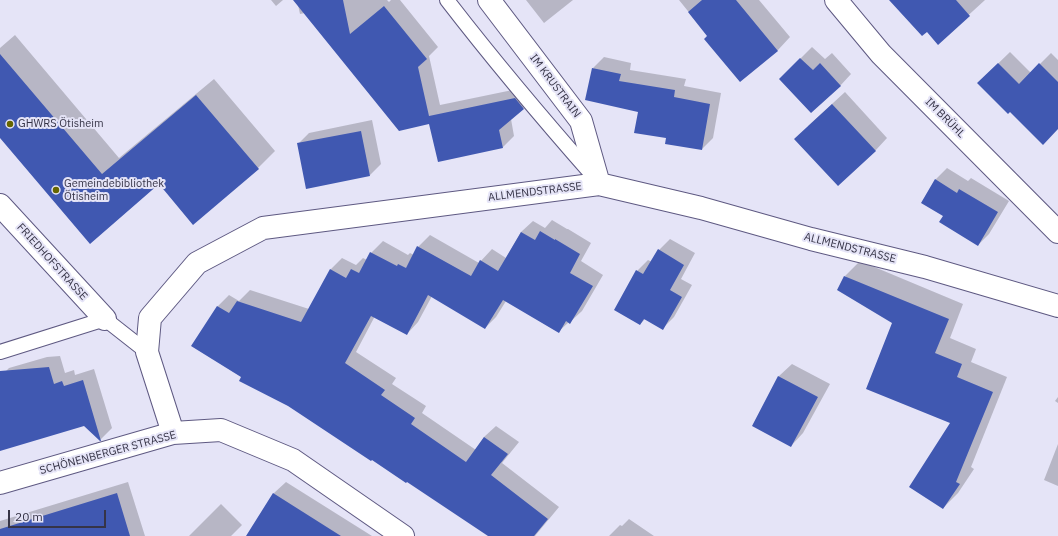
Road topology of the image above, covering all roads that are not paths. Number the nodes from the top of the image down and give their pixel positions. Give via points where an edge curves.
1 (447, 0) edge
2 (489, 0) edge
3 (836, 0) edge
4 (599, 184) junction
5 (0, 205) edge
6 (1058, 232) edge
7 (1058, 306) edge
8 (105, 319) junction
9 (0, 352) edge
10 (146, 352) junction
11 (173, 433) junction
12 (0, 483) edge
13 (403, 536) edge

1 - 4 lane
2 - 4 street, IM KRUSTRAIN via 582,121
3 - 6 street, IM BRÜHL via 881,54
4 - 7 street, ALLMENDSTRASSE via 925,267
4 - 10 street, ALLMENDSTRASSE via 263,228 197,264 150,318
5 - 8 street, FRIEDHOFSTRASSE
8 - 9 lane
8 - 10 lane
10 - 11 street, ALLMENDSTRASSE
11 - 12 street, SCHÖNENBERGER STRASSE
11 - 13 street, SCHÖNENBERGER STRASSE via 221,430 293,460

